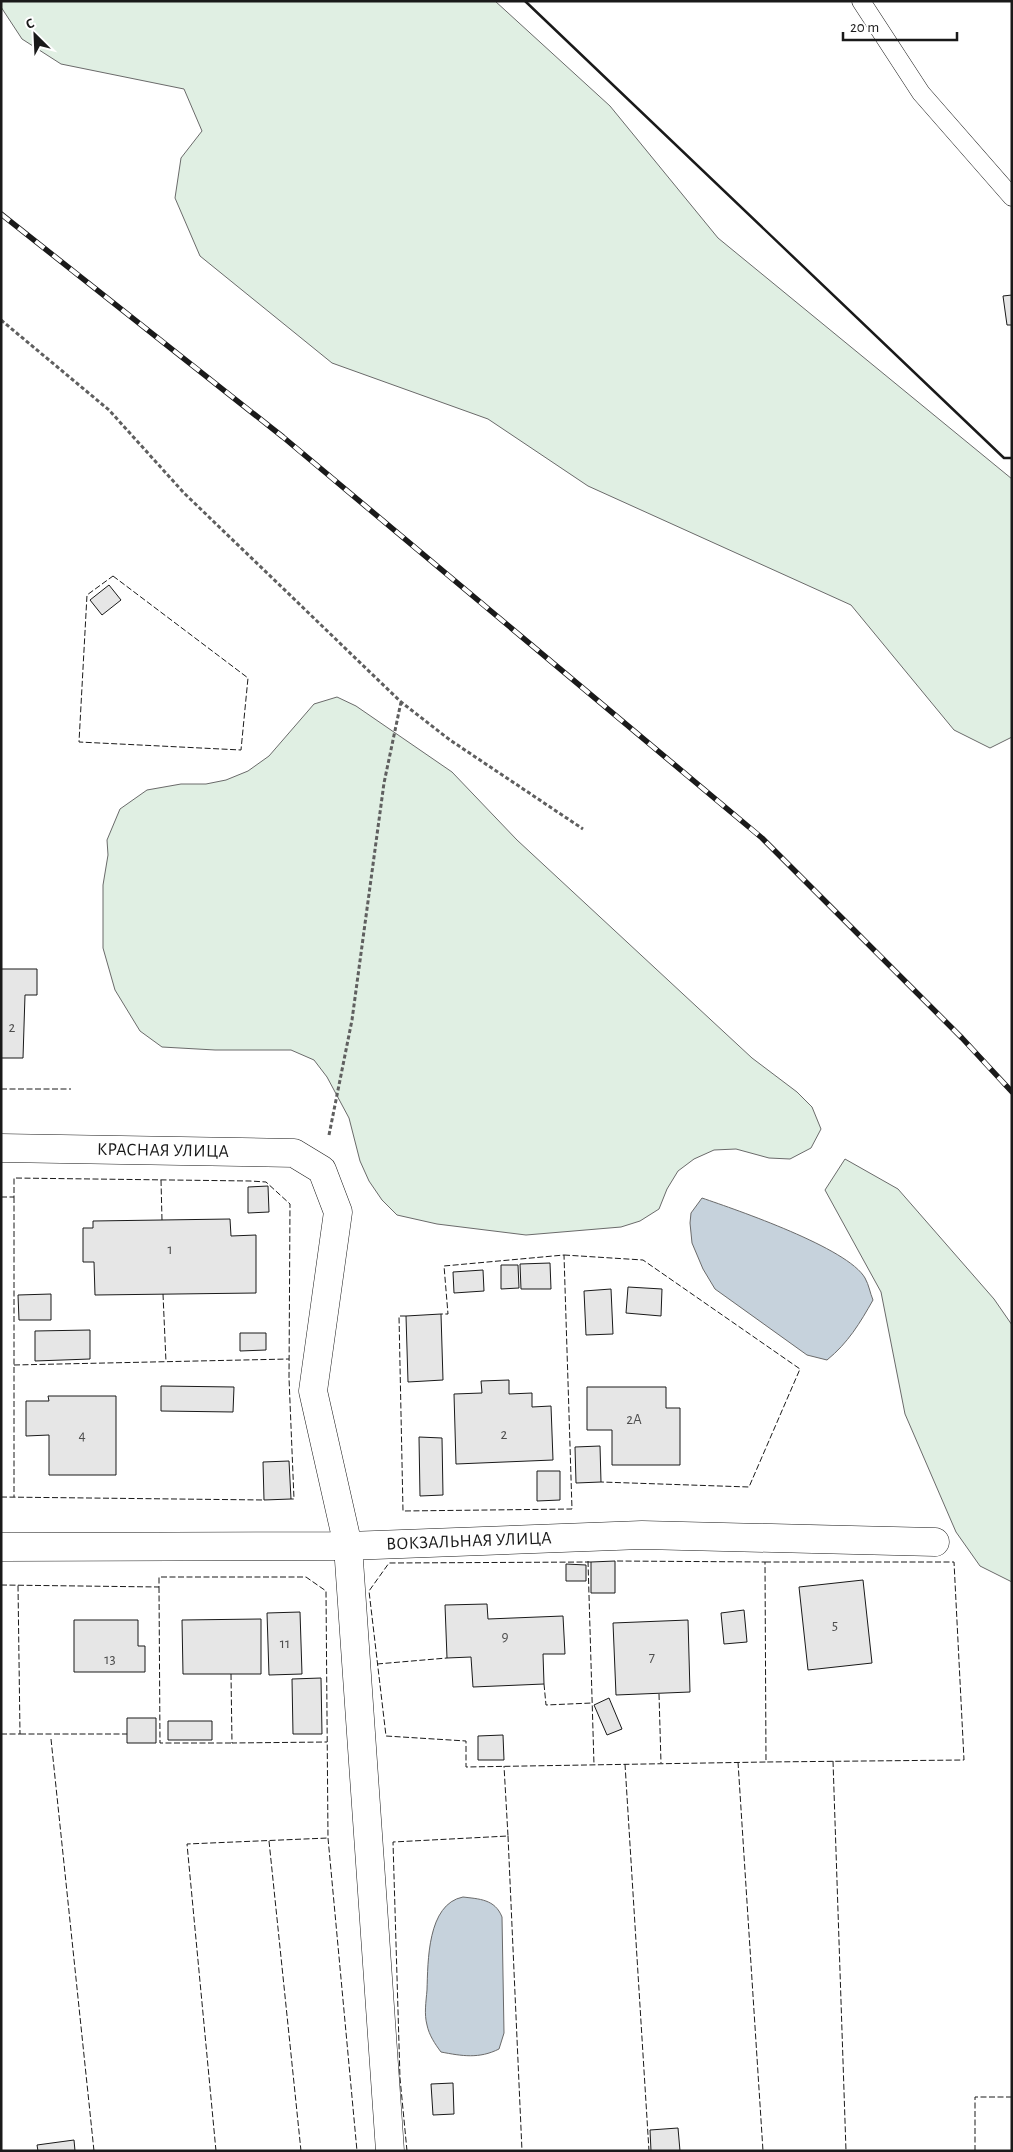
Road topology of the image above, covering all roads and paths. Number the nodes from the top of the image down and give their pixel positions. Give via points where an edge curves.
1 (861, 1) edge
2 (1012, 197) edge
3 (1, 320) edge
4 (401, 702) junction
5 (583, 829) dead end
6 (1, 1148) edge
7 (322, 1170) junction
8 (935, 1542) dead end
9 (348, 1546) junction
10 (1, 1547) edge
11 (390, 2151) edge

1 - 2 lane via 921,93
3 - 4 path via 109,410 184,493
4 - 5 path via 450,740
4 - 7 path via 384,783 352,1020
6 - 7 street, КРАСНАЯ УЛИЦА via 294,1153
7 - 9 street via 338,1212 313,1391
8 - 9 street, ВОКЗАЛЬНАЯ УЛИЦА via 642,1536
9 - 10 street, ВОКЗАЛЬНАЯ УЛИЦА
9 - 11 street

